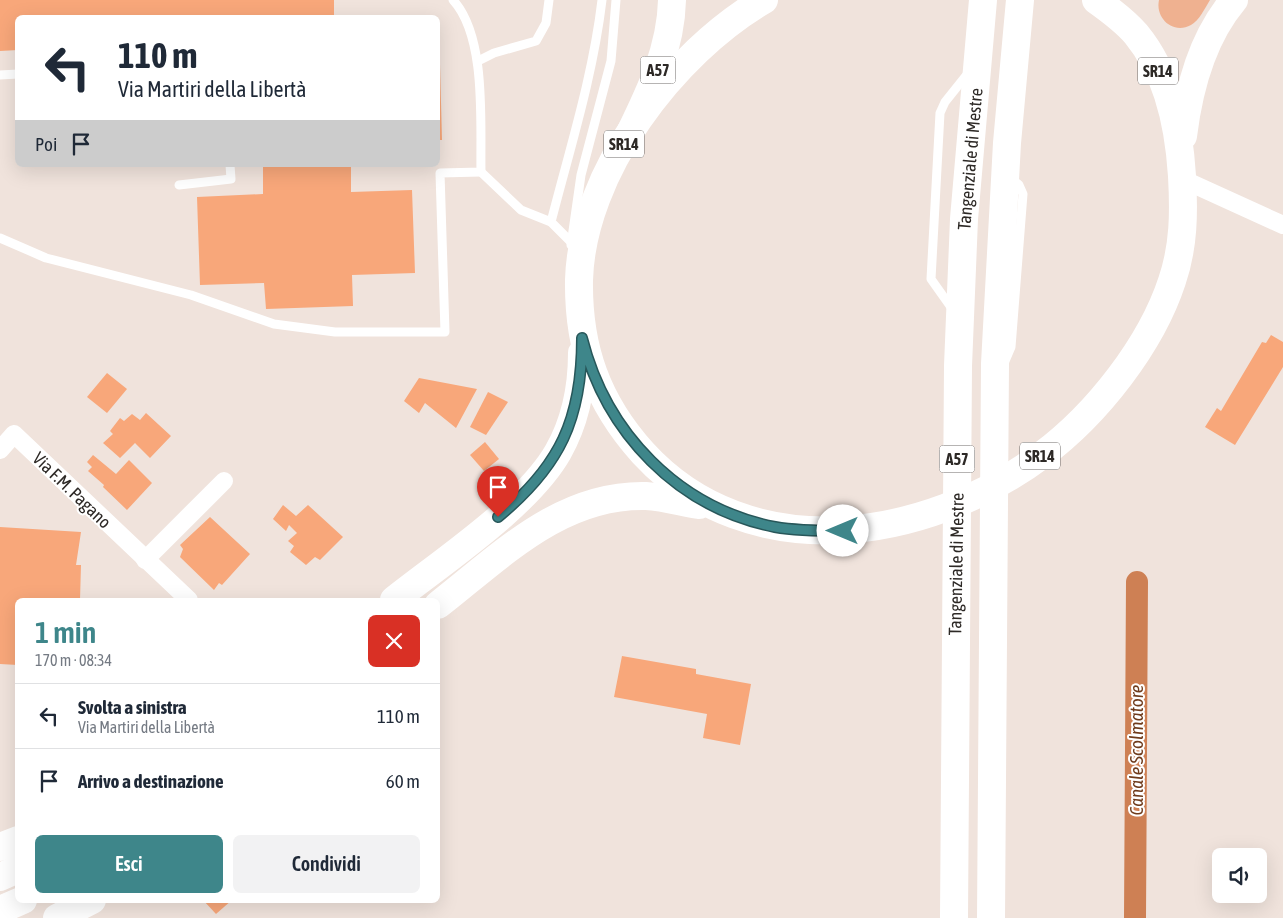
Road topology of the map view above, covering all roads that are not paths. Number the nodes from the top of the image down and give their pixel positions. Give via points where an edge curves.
1 (549, 0) edge
2 (602, 0) edge
3 (616, 0) edge
4 (672, 0) edge
5 (764, 0) edge
6 (983, 0) edge
7 (1020, 0) edge
8 (1096, 0) edge
9 (1234, 0) edge
10 (457, 1) edge
11 (478, 61) junction
12 (15, 74) edge
13 (0, 75) edge
14 (629, 135) junction
15 (230, 167) edge
16 (1182, 170) junction
17 (480, 172) junction
18 (179, 185) dead end
19 (551, 222) junction
20 (1283, 224) edge
21 (0, 238) edge
22 (570, 241) junction
23 (579, 278) junction
24 (582, 338) junction
25 (0, 450) edge
26 (224, 481) dead end
27 (717, 509) junction
28 (146, 560) junction
29 (187, 598) edge
30 (396, 598) edge
31 (441, 603) edge
32 (15, 870) edge
33 (0, 877) edge
34 (16, 903) edge
35 (86, 903) edge
36 (0, 910) edge
37 (57, 918) edge
38 (954, 918) edge
39 (991, 918) edge

1 - 11 lane via 546,23 536,41
2 - 19 lane via 599,32 581,112
3 - 22 lane via 611,61 581,175
4 - 14 main road, A57 via 672,24 656,79
5 - 14 main road, SR14 via 713,37 680,68
6 - 38 main road, Tangenziale di Mestre / A57 via 964,220 960,318
7 - 39 main road, Tangenziale di Mestre / A57 via 1005,172 995,379
8 - 16 main road, SR14 via 1134,31 1152,58 1171,106 1180,141
9 - 16 main road, SR14 via 1214,28 1200,59 1186,115
10 - 11 lane
11 - 17 lane
12 - 13 lane
14 - 23 main road, SR14 via 603,183 587,227
15 - 18 lane via 231,179
16 - 20 street
16 - 27 main road, SR14 via 1182,238 1173,279 1160,310 1140,347 1114,383 1044,453 982,491 927,514 881,525 843,531 799,530 755,522
17 - 19 lane via 520,210
17 - 21 lane via 440,172 445,332 335,332 274,324 191,295 46,258
19 - 22 lane
22 - 23 lane
23 - 24 main road, SR14
24 - 27 main road, SR14 via 588,363 603,397 625,432 669,478
24 - 30 main road, SR14 via 578,393 567,432 557,453 513,504
25 - 28 street, Via F.M. Pagano via 14,434
26 - 28 street
27 - 31 main road, SR14 via 645,496 588,504 536,528
28 - 29 street, Via F.M. Pagano
32 - 33 main road
34 - 36 main road
35 - 37 main road

